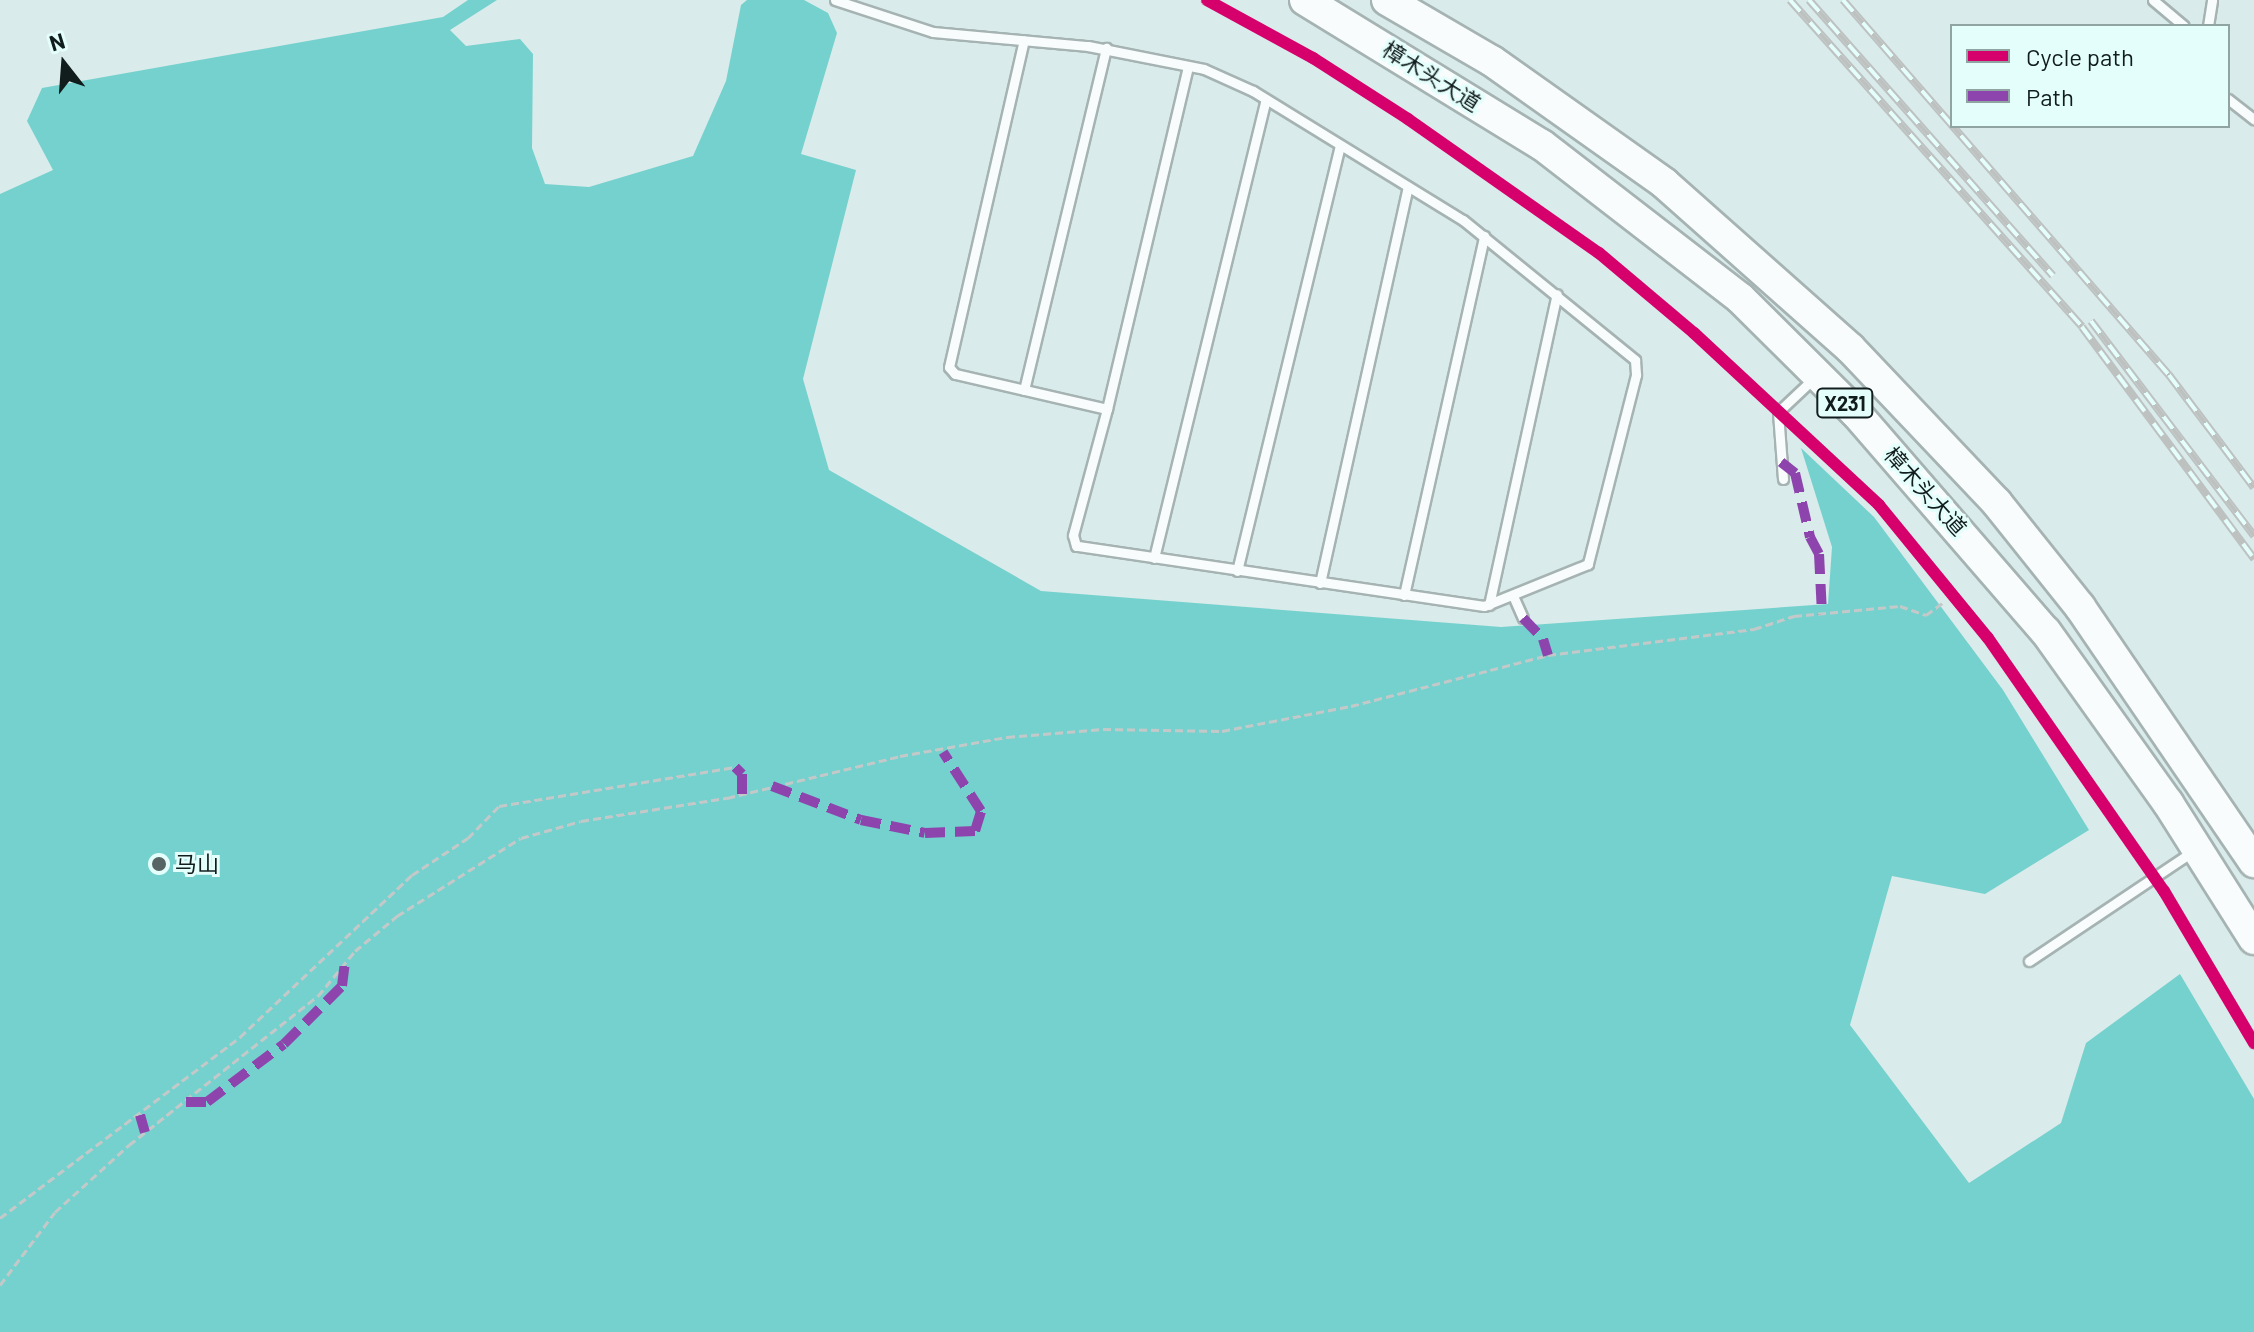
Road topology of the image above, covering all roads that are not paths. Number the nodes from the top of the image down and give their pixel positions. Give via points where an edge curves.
1 (835, 0) edge
2 (1305, 0) edge
3 (1387, 0) edge
4 (2153, 0) edge
5 (2212, 0) edge
6 (2182, 24) edge
7 (2208, 24) edge
8 (1024, 40) junction
9 (1106, 48) junction
10 (1188, 66) junction
11 (1266, 99) junction
12 (2230, 101) edge
13 (2254, 119) edge
14 (1340, 145) junction
15 (1408, 187) junction
16 (1484, 236) junction
17 (1557, 294) junction
18 (1817, 375) junction
19 (1024, 390) junction
20 (1107, 409) junction
21 (1783, 479) dead end
22 (1154, 558) junction
23 (1237, 571) junction
24 (1320, 583) junction
25 (1404, 595) junction
26 (1514, 598) junction
27 (1489, 605) junction
28 (1523, 618) dead end
29 (2197, 849) junction
30 (2254, 862) edge
31 (2254, 939) edge
32 (2029, 961) dead end

1 - 8 lane via 933,32
2 - 18 main road, 樟木头大道 / X231 via 1596,184 1740,298
3 - 30 main road, 樟木头大道 / X231 via 1492,61 1664,183 1850,348 1997,503 2080,607
4 - 6 lane
5 - 7 lane
8 - 9 lane
8 - 19 lane via 949,367 955,374
9 - 10 lane
9 - 19 lane
10 - 11 lane
10 - 20 lane
11 - 14 lane
11 - 22 lane
12 - 13 lane
14 - 15 lane
14 - 23 lane
15 - 16 lane
15 - 24 lane
16 - 17 lane
16 - 25 lane
17 - 26 lane via 1631,354 1636,375 1594,555 1580,571
17 - 27 lane
18 - 21 lane via 1778,412
18 - 29 main road, 樟木头大道 / X231 via 1965,532 2046,632
19 - 20 lane
20 - 22 lane via 1073,543
22 - 23 lane
23 - 24 lane
24 - 25 lane
25 - 27 lane
26 - 27 lane
26 - 28 lane
29 - 31 main road, 樟木头大道 / X231
29 - 32 lane

